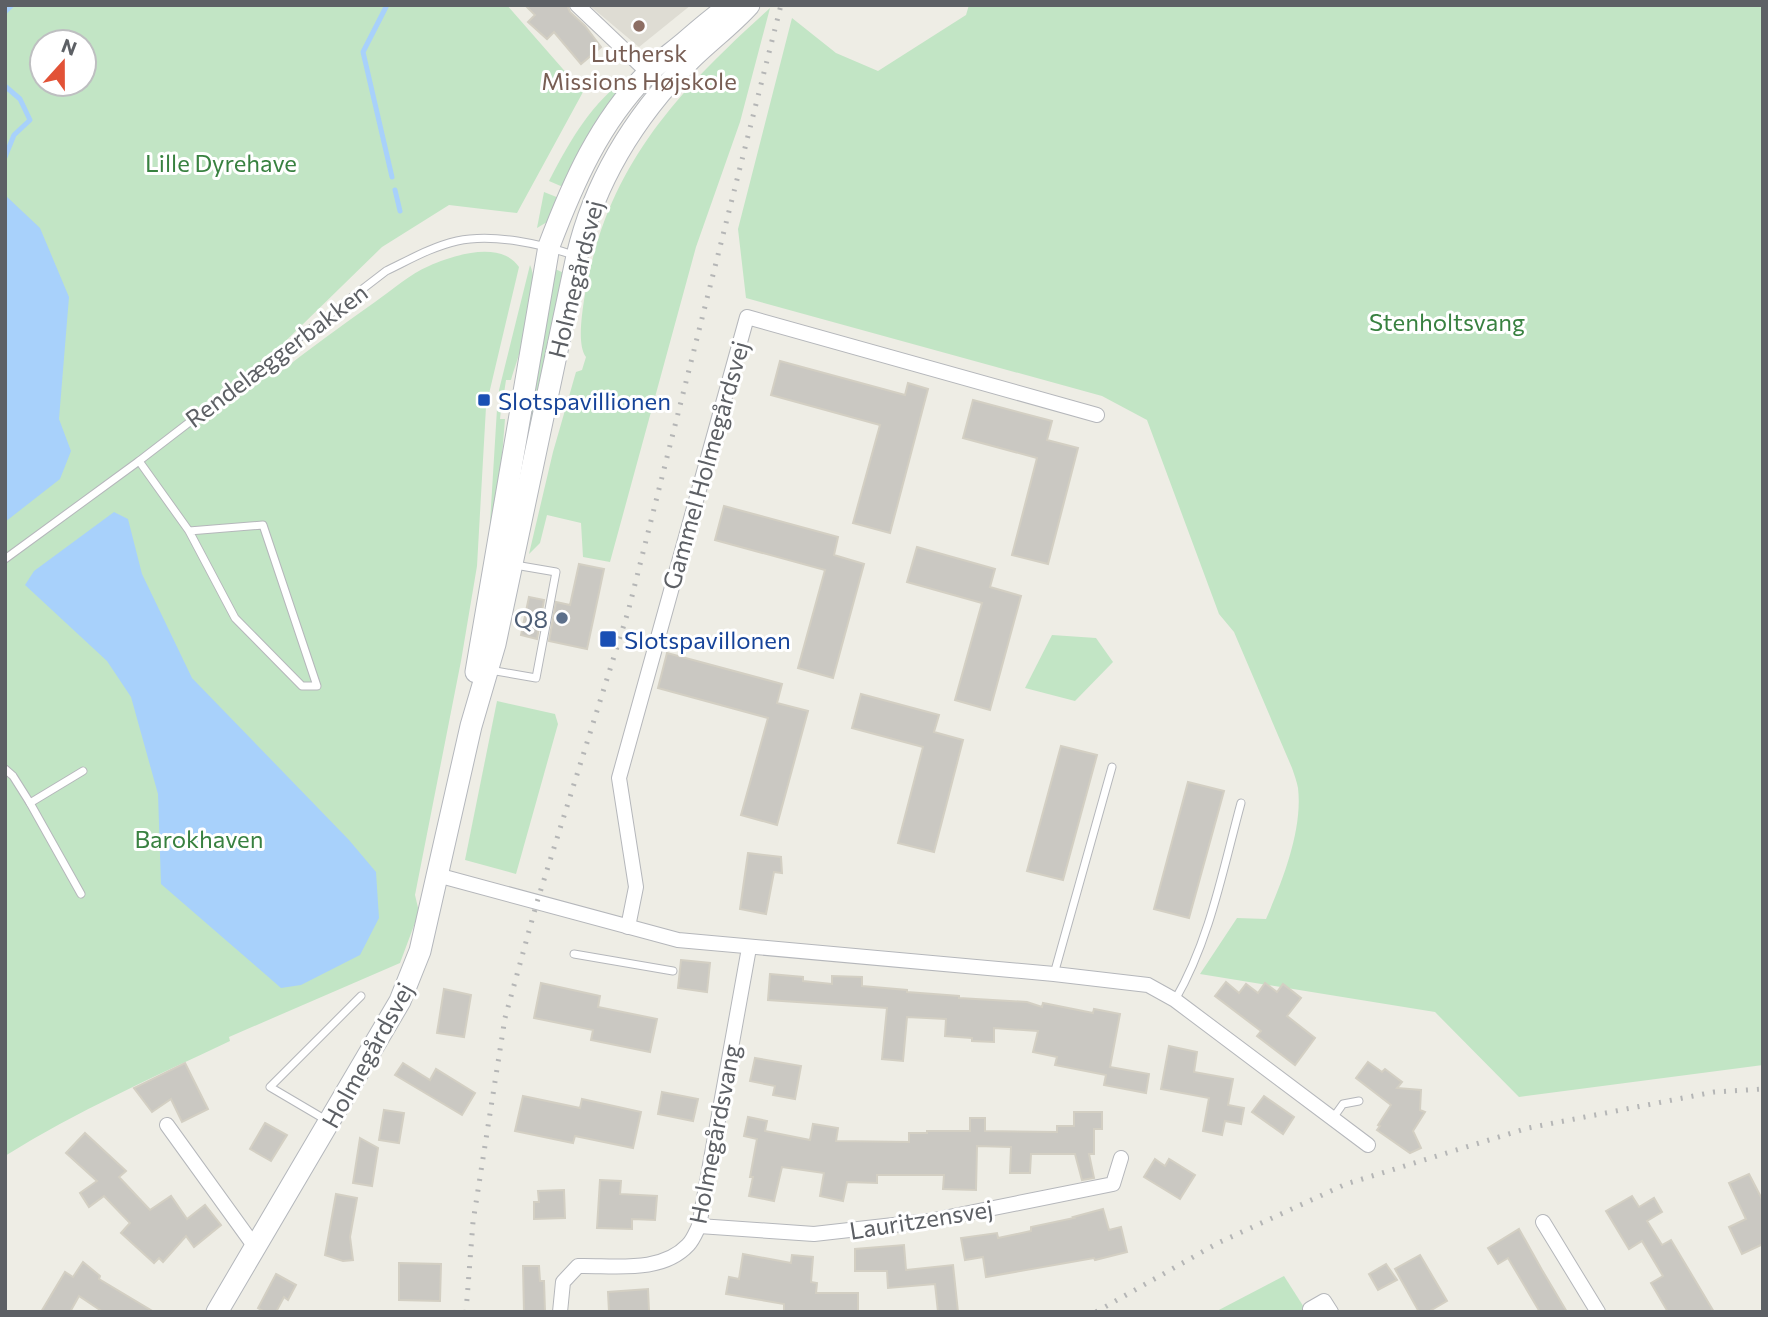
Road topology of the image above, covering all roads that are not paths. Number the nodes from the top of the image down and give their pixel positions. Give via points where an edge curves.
1 (577, 5) edge
2 (732, 5) edge
3 (750, 5) edge
4 (649, 72) junction
5 (664, 88) junction
6 (549, 247) junction
7 (577, 256) junction
8 (1097, 415) dead end
9 (139, 460) junction
10 (189, 531) junction
11 (5, 559) edge
12 (502, 563) junction
13 (482, 668) junction
14 (1112, 767) dead end
15 (5, 769) edge
16 (83, 771) dead end
17 (30, 803) junction
18 (1241, 803) dead end
19 (437, 876) junction
20 (81, 894) dead end
21 (628, 927) junction
22 (749, 948) junction
23 (574, 954) dead end
24 (673, 971) dead end
25 (1054, 974) junction
26 (361, 996) dead end
27 (1175, 1000) junction
28 (1359, 1101) dead end
29 (1333, 1118) junction
30 (330, 1122) junction
31 (167, 1125) dead end
32 (1368, 1145) dead end
33 (1121, 1158) dead end
34 (1543, 1222) dead end
35 (699, 1226) junction
36 (255, 1247) junction
37 (1310, 1309) dead end
38 (217, 1312) edge
39 (560, 1312) edge
40 (1331, 1312) edge
41 (1598, 1312) edge

1 - 4 street
2 - 4 street, Holmegårdsvej
3 - 5 street, Holmegårdsvej
4 - 5 street
4 - 6 street, Holmegårdsvej via 601,132 580,168
5 - 7 street, Holmegårdsvej via 609,165 584,223
6 - 7 lane, Rendelæggerbakken
6 - 9 lane, Rendelæggerbakken via 458,240 386,271
6 - 12 street, Holmegårdsvej
7 - 12 street, Holmegårdsvej
8 - 21 street, Gammel Holmegårdsvej via 747,317 619,778 636,887
9 - 10 lane
9 - 11 lane, Rendelæggerbakken
10 - 10 lane via 263,525 317,686 302,686 235,618
12 - 13 street, Holmegårdsvej
12 - 13 lane via 555,572 536,678
13 - 19 street, Holmegårdsvej
14 - 25 lane
15 - 17 lane
16 - 17 lane
17 - 20 lane
18 - 27 lane via 1204,935 1191,973
19 - 21 street
19 - 30 street, Holmegårdsvej via 409,982
21 - 22 street via 678,940
22 - 25 street
22 - 35 street, Holmegårdsvang
23 - 24 lane
25 - 27 street via 1147,985
26 - 30 lane via 270,1087
27 - 29 street
28 - 29 lane via 1343,1104
29 - 32 street
30 - 36 street, Holmegårdsvej
31 - 36 street
33 - 35 street, Lauritzensvej via 1113,1184 929,1221 814,1234
34 - 41 street
35 - 39 street, Holmegårdsvang via 690,1244 651,1265 578,1266 563,1282
36 - 38 street, Holmegårdsvej
37 - 40 street via 1324,1301

